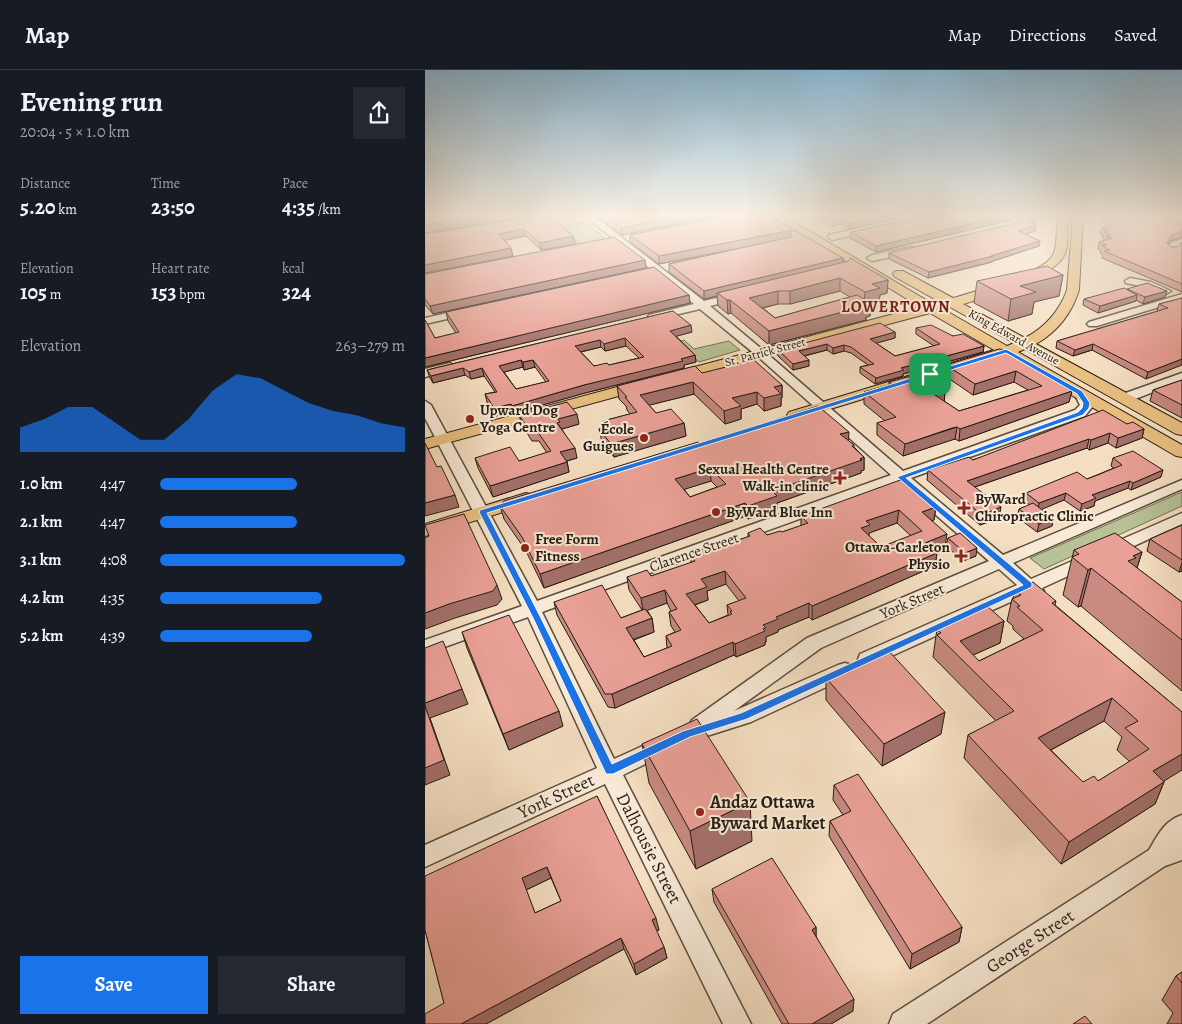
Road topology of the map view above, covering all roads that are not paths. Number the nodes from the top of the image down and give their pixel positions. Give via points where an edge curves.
1 (645, 261) edge
2 (858, 261) edge
3 (876, 261) edge
4 (1054, 261) edge
5 (1076, 261) edge
6 (669, 267) edge
7 (657, 269) junction
8 (646, 272) edge
9 (1032, 276) junction
10 (1130, 280) dead end
11 (929, 290) junction
12 (989, 290) junction
13 (749, 293) edge
14 (1182, 298) edge
15 (1070, 299) junction
16 (951, 303) junction
17 (702, 305) junction
18 (931, 308) junction
19 (477, 309) edge
20 (641, 320) edge
21 (425, 321) edge
22 (1093, 324) dead end
23 (1025, 344) junction
24 (1006, 351) junction
25 (760, 353) junction
26 (461, 364) edge
27 (425, 374) edge
28 (1182, 377) edge
29 (1079, 393) junction
30 (1125, 398) junction
31 (425, 405) edge
32 (822, 407) junction
33 (775, 421) edge
34 (1182, 430) edge
35 (442, 439) junction
36 (425, 444) edge
37 (1182, 452) edge
38 (901, 477) junction
39 (1182, 484) edge
40 (539, 494) edge
41 (483, 512) junction
42 (1182, 518) edge
43 (425, 530) edge
44 (1002, 562) junction
45 (1029, 585) junction
46 (1046, 600) edge
47 (532, 609) junction
48 (425, 648) edge
49 (687, 734) junction
50 (610, 770) junction
51 (1182, 825) edge
52 (1182, 849) edge
53 (425, 856) edge
54 (1157, 858) junction
55 (737, 1024) edge
56 (903, 1024) edge

1 - 7 street
2 - 18 main road, King Edward Avenue
3 - 11 main road, King Edward Avenue
4 - 9 main road, St. Patrick Street
5 - 15 main road via 1075,284
6 - 7 street
7 - 8 street
7 - 17 street
9 - 12 main road, St. Patrick Street
9 - 15 main road via 1055,282
10 - 14 street
11 - 12 main road via 959,294
11 - 16 main road, King Edward Avenue
12 - 16 main road, St. Patrick Street
13 - 17 street
14 - 22 street
15 - 23 main road via 1055,323
16 - 18 main road, St. Patrick Street
16 - 23 main road, King Edward Avenue
17 - 20 street
17 - 25 street
18 - 24 main road, King Edward Avenue
18 - 25 main road, St. Patrick Street
19 - 21 street
23 - 24 main road
23 - 30 main road, King Edward Avenue
24 - 29 main road, King Edward Avenue
24 - 32 main road
25 - 32 street
25 - 35 main road, St. Patrick Street
26 - 27 street
28 - 30 street
29 - 37 main road, King Edward Avenue
29 - 38 street, Clarence Street via 1086,403 1081,413
30 - 34 main road, King Edward Avenue
31 - 35 street, Dalhousie Street
32 - 33 main road
32 - 38 street
35 - 36 main road, St. Patrick Street
35 - 41 street, Dalhousie Street
38 - 44 street
38 - 47 street, Clarence Street
39 - 44 street, York Street
40 - 41 main road
41 - 43 main road
41 - 47 street, Dalhousie Street
42 - 45 street, York Street
44 - 45 street
44 - 49 street, York Street via 814,643
45 - 46 street
45 - 49 street, York Street via 744,716
47 - 48 street, Clarence Street
47 - 50 street, Dalhousie Street
49 - 50 street, York Street
50 - 53 street, York Street
50 - 55 street, Dalhousie Street
51 - 54 street, George Street via 1170,836
52 - 54 street, George Street
54 - 56 street, George Street

